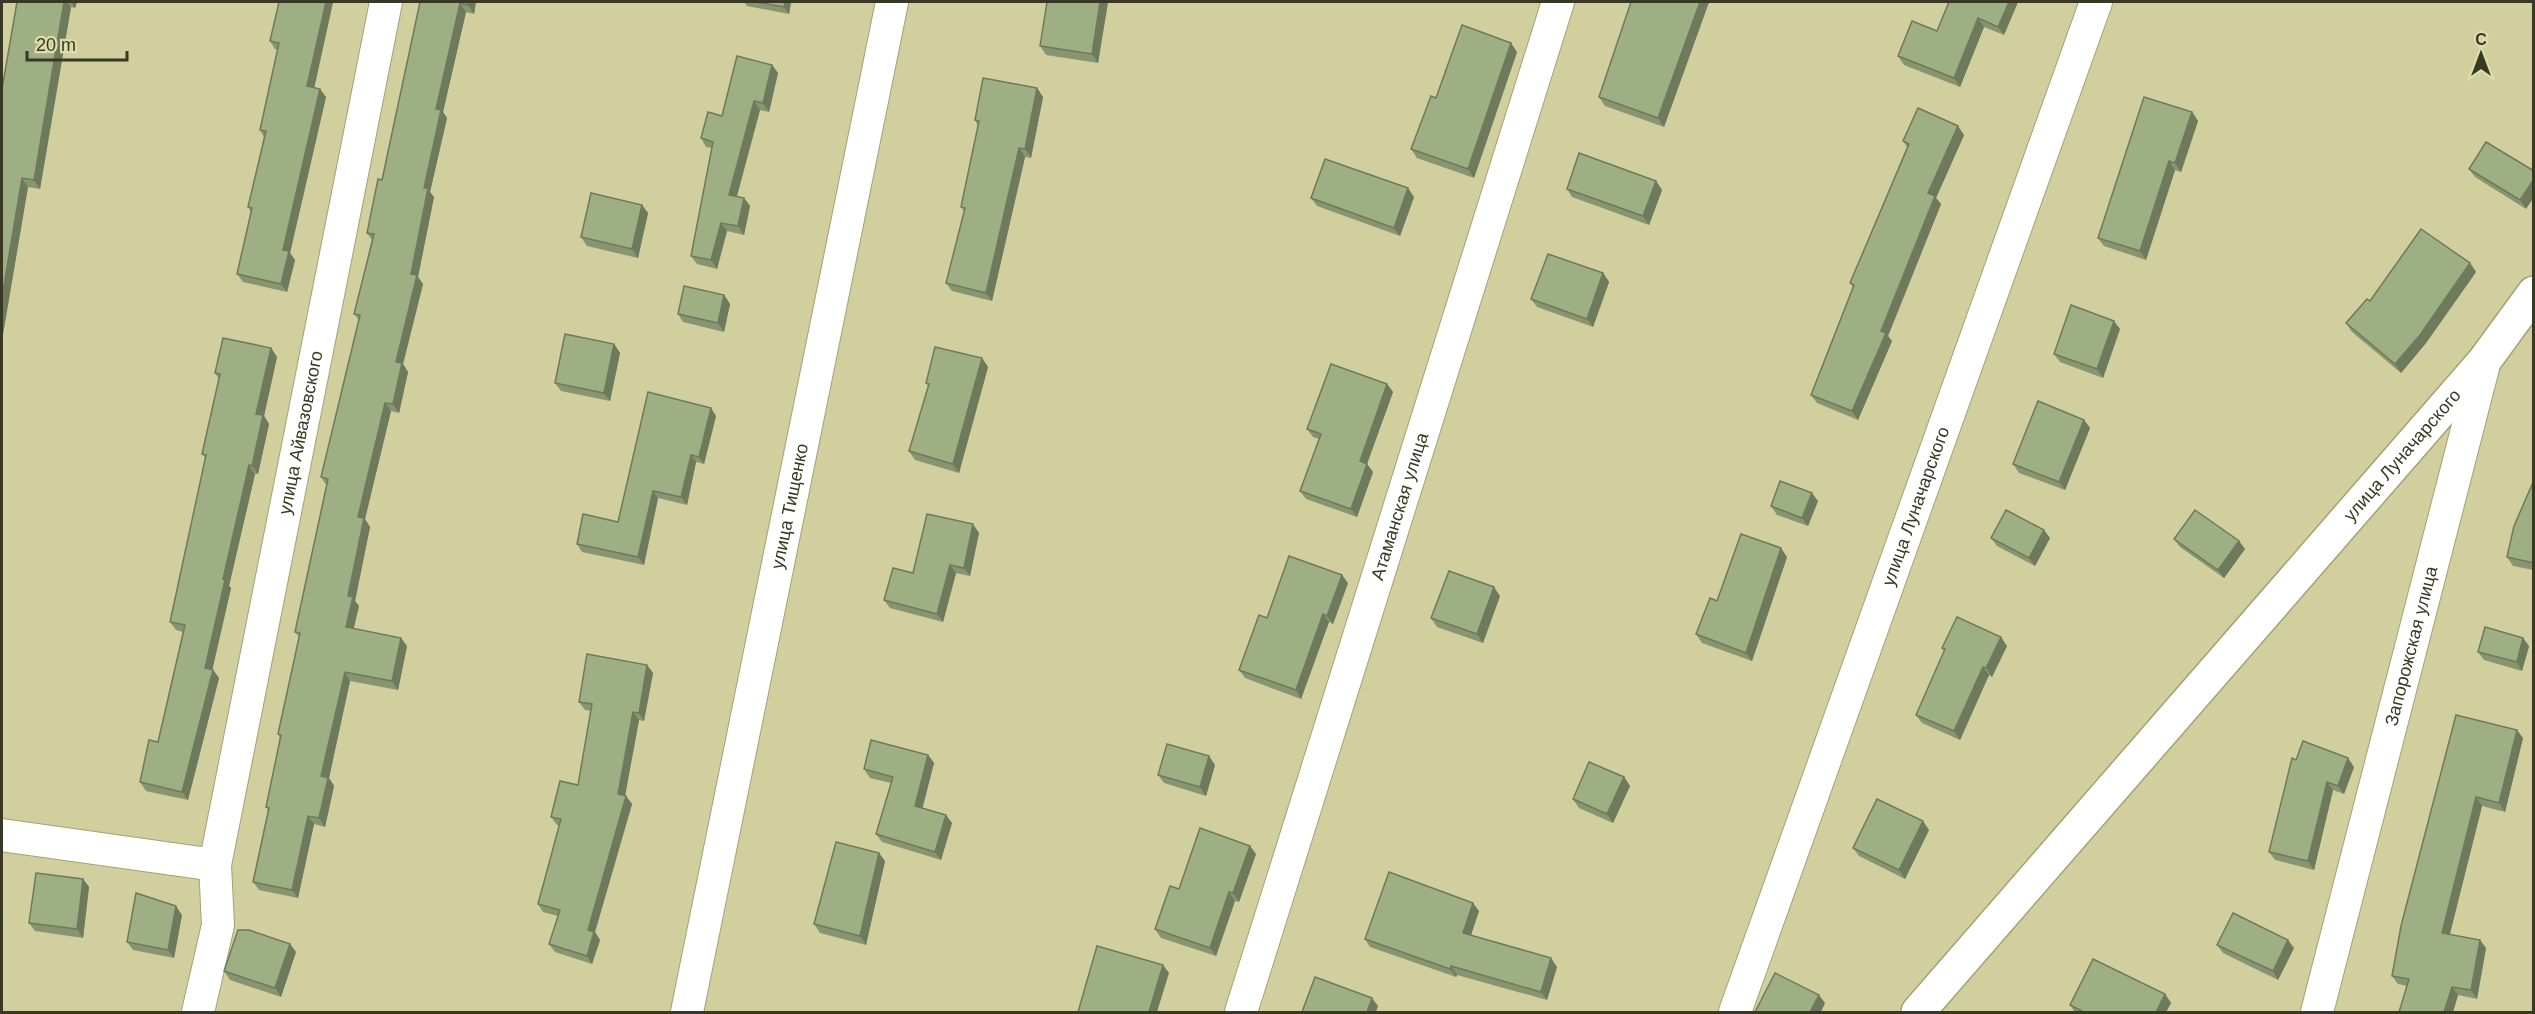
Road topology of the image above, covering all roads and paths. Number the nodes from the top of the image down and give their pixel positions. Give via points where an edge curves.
1 (386, 2) edge
2 (892, 2) edge
3 (1558, 2) edge
4 (2096, 2) edge
5 (2534, 293) edge
6 (2485, 360) junction
7 (2, 835) edge
8 (215, 865) junction
9 (198, 1012) edge
10 (687, 1012) edge
11 (1241, 1012) edge
12 (1736, 1012) edge
13 (1918, 1012) edge
14 (2317, 1012) edge

1 - 8 street, улица Айвазовского
2 - 10 street, улица Тищенко
3 - 11 street, Атаманская улица
4 - 12 street, улица Луначарского
5 - 6 main road, Запорожская улица
6 - 13 main road, улица Луначарского
6 - 14 street, Запорожская улица
7 - 8 street
8 - 9 street, улица Айвазовского via 218,925

